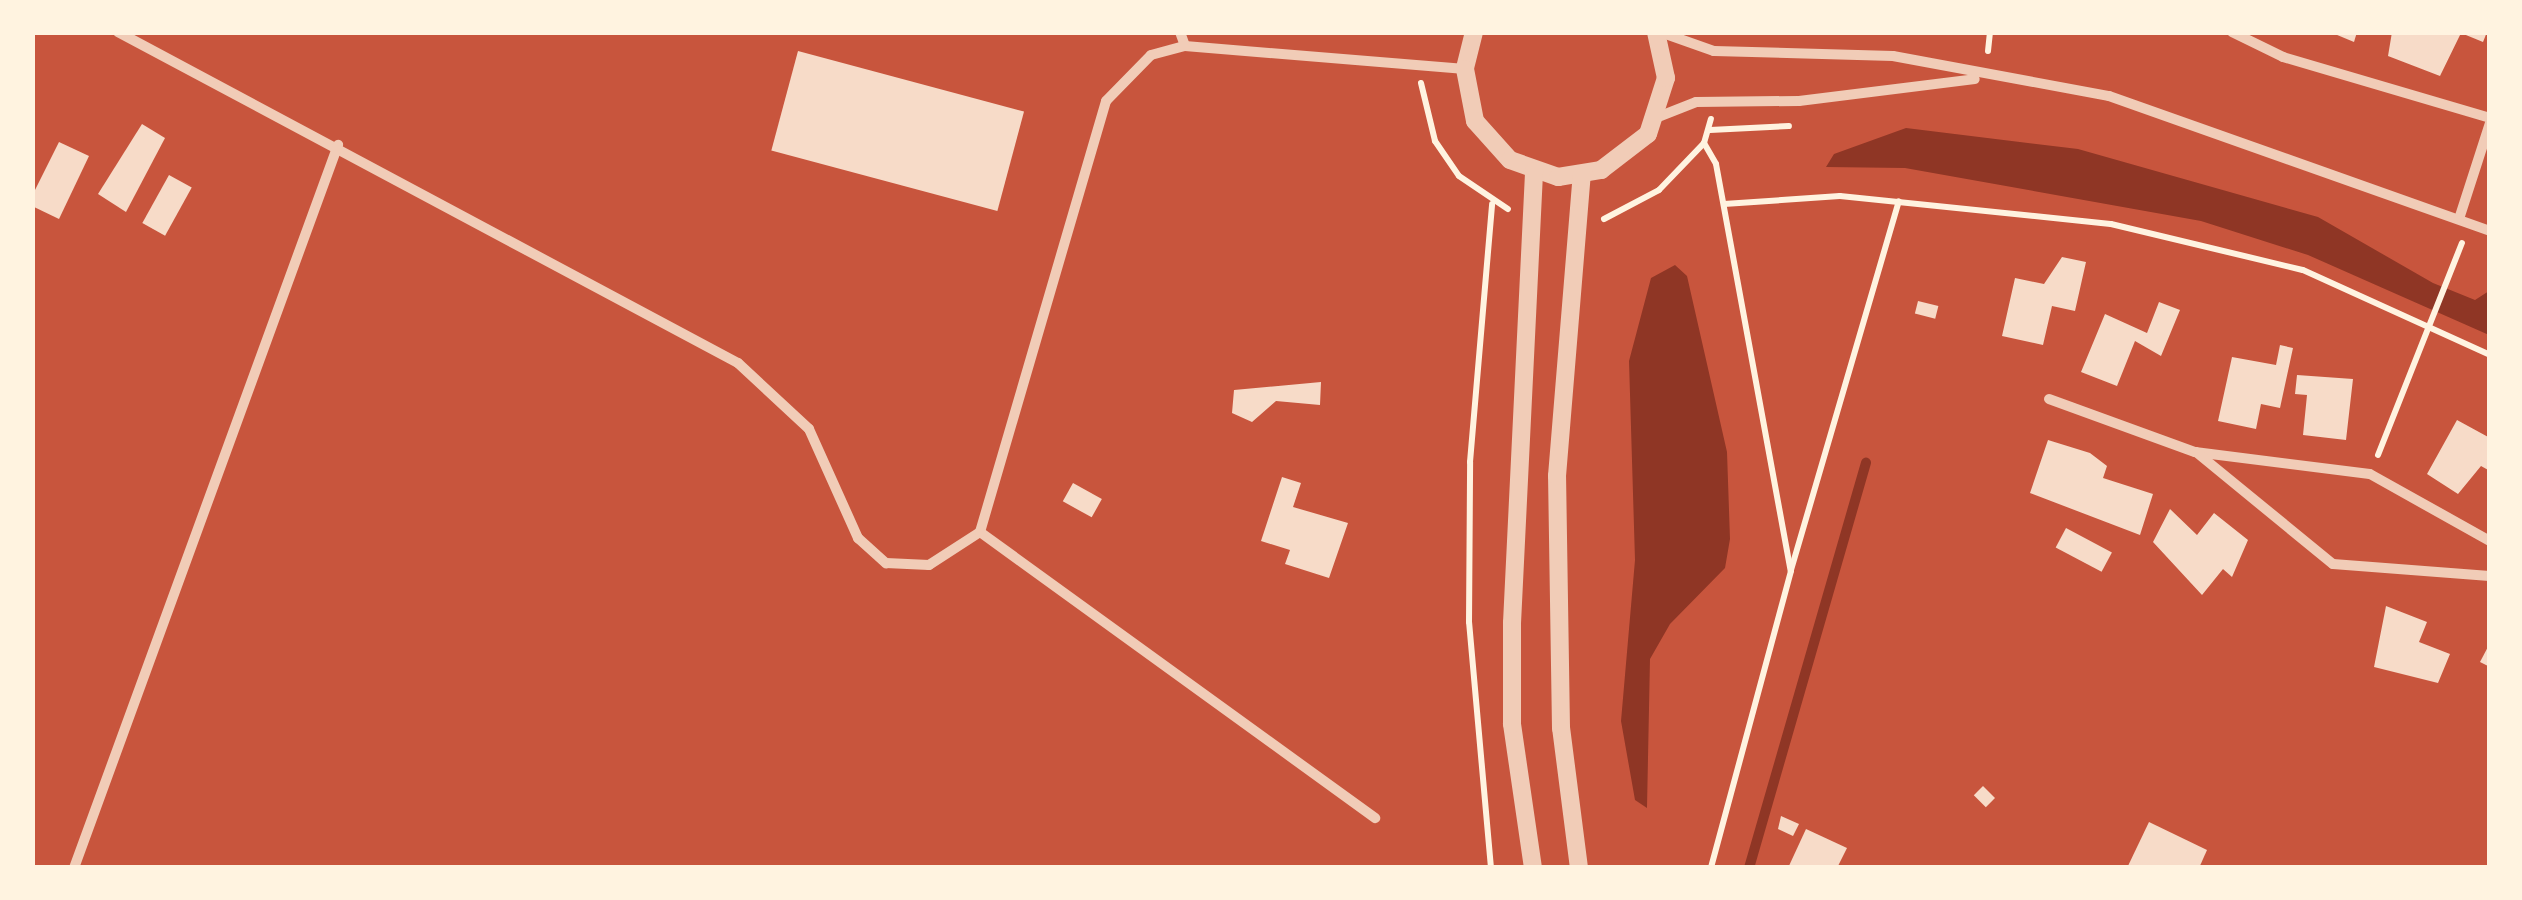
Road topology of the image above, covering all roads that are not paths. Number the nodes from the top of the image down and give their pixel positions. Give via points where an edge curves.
1 (118, 32) edge
2 (1180, 32) edge
3 (1474, 32) edge
4 (1658, 32) edge
5 (2232, 32) edge
6 (1185, 46) junction
7 (1464, 69) junction
8 (1986, 77) junction
9 (1658, 117) junction
10 (2490, 121) edge
11 (338, 145) junction
12 (1534, 172) junction
13 (1582, 175) junction
14 (2459, 220) junction
15 (2490, 232) edge
16 (2049, 400) dead end
17 (2195, 452) junction
18 (980, 532) junction
19 (2490, 541) edge
20 (2490, 576) edge
21 (1375, 818) dead end
22 (74, 868) edge
23 (1533, 868) edge
24 (1579, 868) edge

1 - 11 street
2 - 6 street
3 - 7 street
4 - 8 street via 1714,51 1893,56
4 - 9 street via 1666,78
5 - 10 street via 2283,57
6 - 7 street
6 - 18 street via 1151,55 1106,101
7 - 12 street via 1474,121
8 - 9 street via 1799,101 1696,102
8 - 14 street via 2109,96
9 - 13 street via 1619,162
10 - 14 street
11 - 18 street via 692,333 772,388 823,454 858,538 886,563 929,565
11 - 22 street
12 - 13 street
12 - 23 street via 1512,623 1512,724
13 - 24 street via 1556,476 1561,728
14 - 15 street
16 - 17 street
17 - 19 street via 2370,474
17 - 20 street via 2333,564
18 - 21 street

